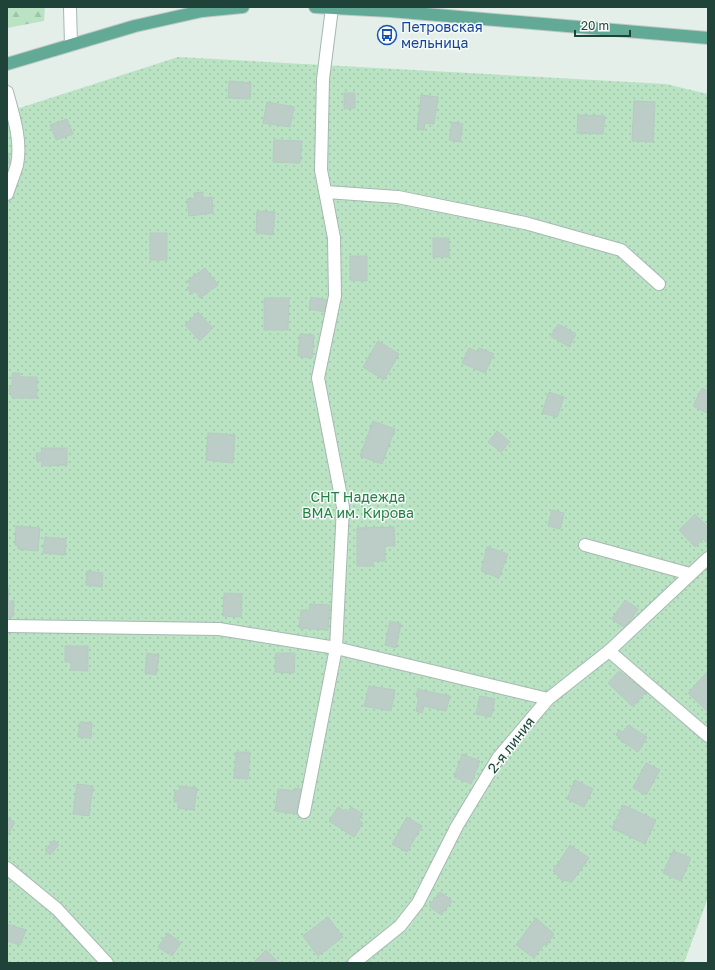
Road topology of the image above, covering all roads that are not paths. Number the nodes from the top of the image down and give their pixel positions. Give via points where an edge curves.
1 (70, 7) edge
2 (243, 7) edge
3 (314, 7) edge
4 (332, 8) edge
5 (708, 38) edge
6 (71, 45) junction
7 (7, 64) edge
8 (7, 92) edge
9 (326, 192) junction
10 (7, 194) edge
11 (659, 284) dead end
12 (585, 544) dead end
13 (708, 558) edge
14 (690, 574) junction
15 (7, 626) edge
16 (336, 648) junction
17 (609, 651) junction
18 (548, 699) junction
19 (708, 736) edge
20 (304, 812) dead end
21 (7, 868) edge
22 (108, 963) edge
23 (354, 963) edge

1 - 6 street
2 - 6 main road via 194,12
3 - 4 main road
4 - 5 main road
4 - 9 street via 323,79 321,170
6 - 7 main road
8 - 10 street via 14,116 18,149 17,164
9 - 11 street via 398,197 532,226 621,250
9 - 16 street via 334,238 335,296 318,378 343,507
12 - 14 street
13 - 14 street, 2-я линия
14 - 17 street, 2-я линия
15 - 16 street via 219,629
16 - 18 street
16 - 20 street
17 - 18 street, 2-я линия
17 - 19 street
18 - 23 street, 2-я линия via 498,758 457,826 418,903 400,926
21 - 22 street via 57,909

